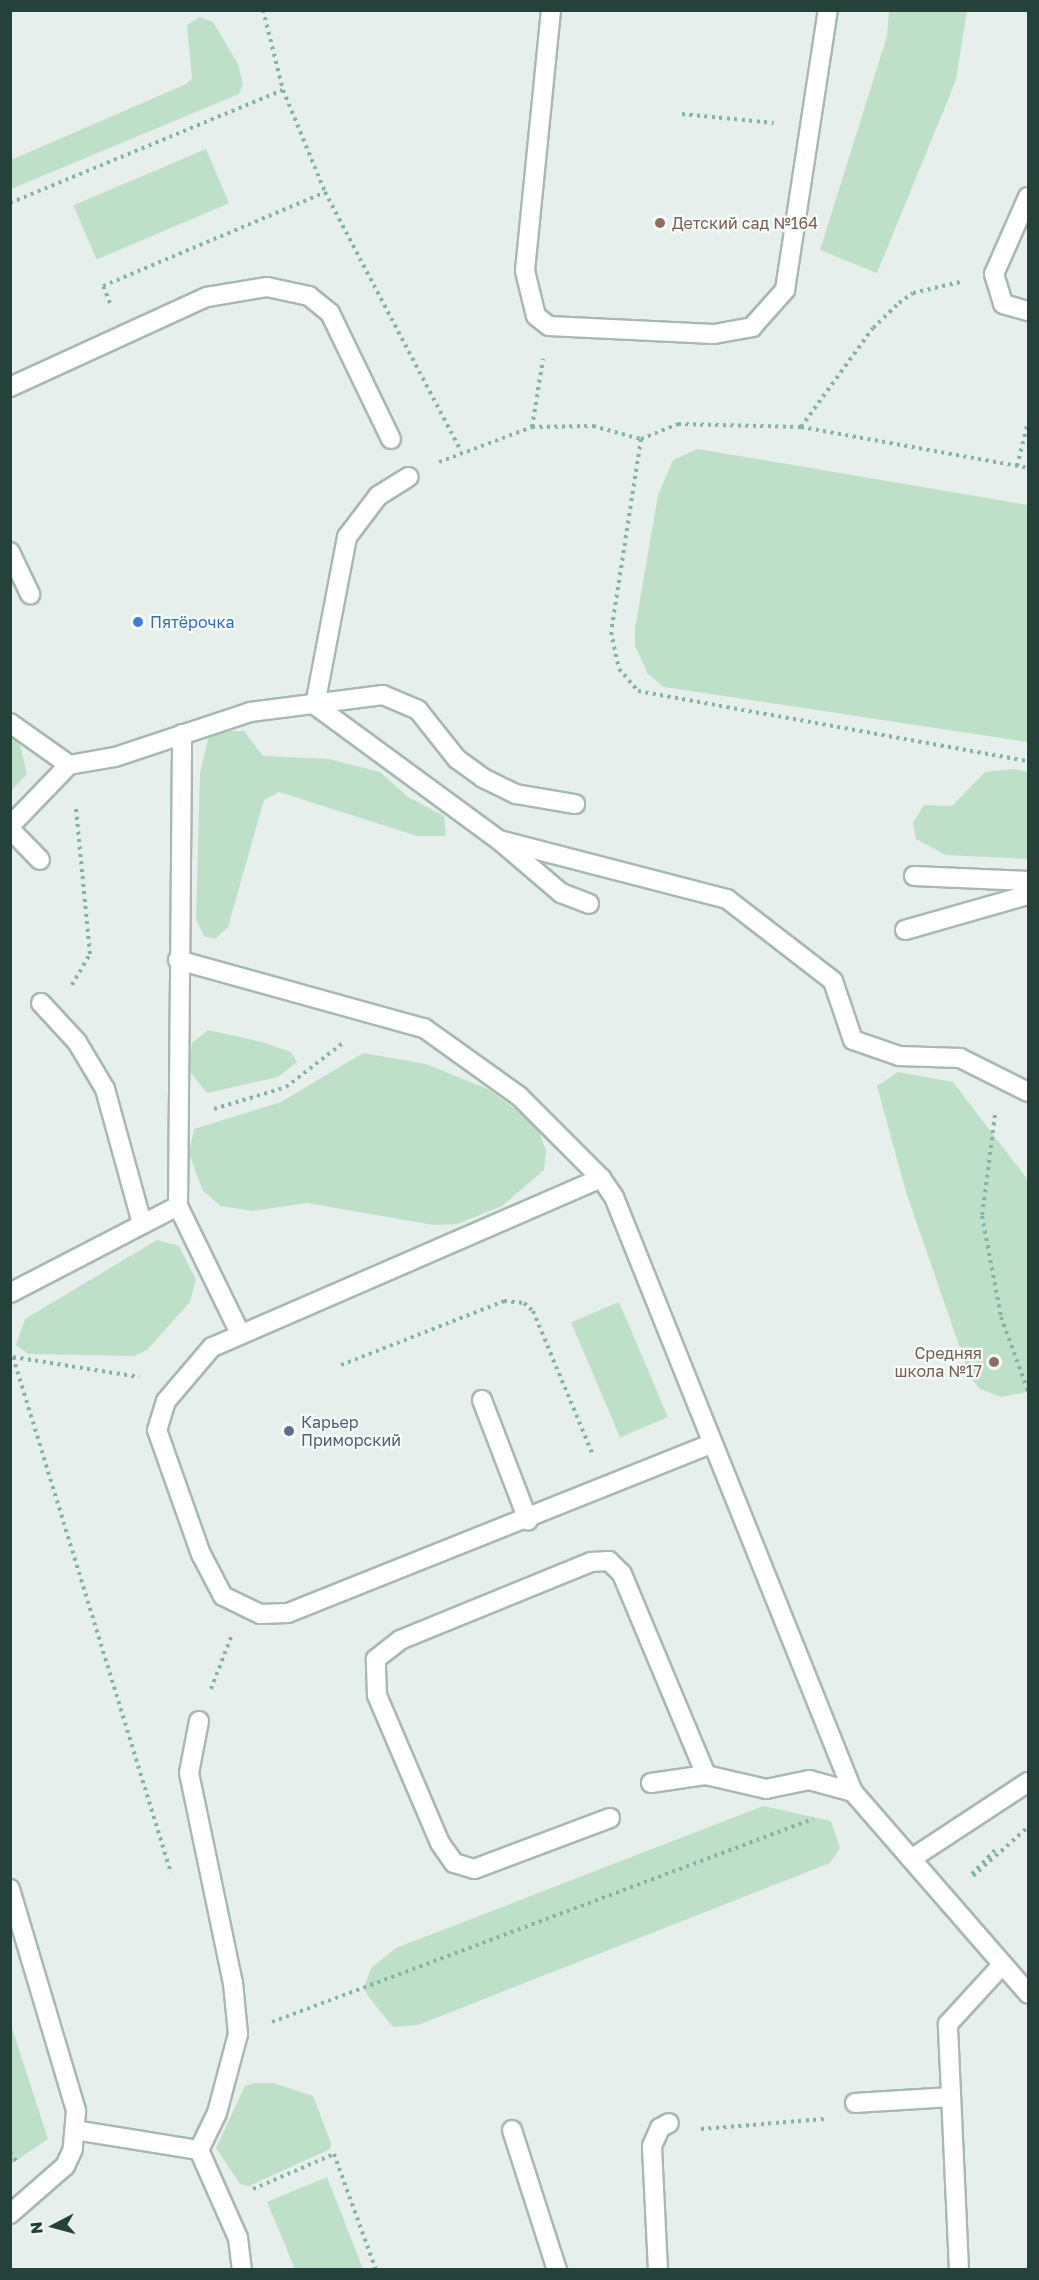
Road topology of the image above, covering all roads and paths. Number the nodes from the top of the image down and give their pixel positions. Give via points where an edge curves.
1 (263, 10) edge
2 (551, 10) edge
3 (828, 10) edge
4 (283, 90) junction
5 (682, 114) dead end
6 (814, 126) junction
7 (325, 192) junction
8 (1029, 197) edge
9 (10, 203) edge
10 (994, 274) junction
11 (103, 286) dead end
12 (1029, 311) edge
13 (539, 380) dead end
14 (10, 387) edge
15 (1029, 422) edge
16 (532, 426) junction
17 (801, 427) junction
18 (392, 439) dead end
19 (641, 439) junction
20 (1017, 466) junction
21 (1029, 468) edge
22 (408, 477) dead end
23 (10, 552) edge
24 (30, 594) dead end
25 (315, 705) junction
26 (10, 723) edge
27 (182, 734) junction
28 (1029, 761) edge
29 (65, 770) junction
30 (574, 804) dead end
31 (10, 828) edge
32 (499, 840) junction
33 (40, 860) dead end
34 (914, 876) dead end
35 (1029, 881) edge
36 (1029, 895) edge
37 (589, 904) dead end
38 (905, 930) dead end
39 (178, 960) junction
40 (41, 1003) joint
41 (384, 1012) junction
42 (1002, 1078) junction
43 (1029, 1092) edge
44 (237, 1102) dead end
45 (602, 1178) junction
46 (178, 1206) junction
47 (142, 1223) junction
48 (10, 1293) edge
49 (240, 1333) junction
50 (12, 1357) edge
51 (341, 1365) dead end
52 (178, 1383) junction
53 (1029, 1391) edge
54 (482, 1400) dead end
55 (712, 1443) junction
56 (606, 1486) junction
57 (528, 1520) junction
58 (199, 1721) dead end
59 (706, 1774) junction
60 (1029, 1782) edge
61 (651, 1783) dead end
62 (853, 1792) junction
63 (610, 1818) dead end
64 (1020, 1825) dead end
65 (1029, 1827) edge
66 (911, 1859) junction
67 (172, 1877) dead end
68 (10, 1889) edge
69 (946, 1900) junction
70 (1002, 1965) junction
71 (1029, 1994) edge
72 (238, 2034) junction
73 (951, 2097) junction
74 (855, 2103) dead end
75 (839, 2118) dead end
76 (669, 2123) dead end
77 (698, 2129) dead end
78 (75, 2130) junction
79 (512, 2130) dead end
80 (199, 2150) junction
81 (225, 2201) junction
82 (10, 2214) edge
83 (242, 2270) edge
84 (376, 2270) edge
85 (556, 2270) edge
86 (658, 2270) edge
87 (959, 2270) edge

1 - 4 path
2 - 6 lane via 525,271 536,316 549,326 714,334 752,327 785,290
3 - 6 lane
4 - 7 path
4 - 9 path
5 - 6 path
7 - 11 path
7 - 16 path via 461,452
8 - 10 lane
10 - 12 lane via 1003,304
10 - 17 path via 913,293 899,303 873,328
13 - 16 path
14 - 18 lane via 207,297 267,287 309,296 330,313
15 - 20 path
16 - 19 path via 593,426
17 - 19 path via 678,424
17 - 20 path
19 - 28 path via 611,632 619,669 638,691
20 - 21 path
22 - 25 lane via 378,496 347,537
23 - 24 lane
25 - 27 lane via 250,712
25 - 30 lane via 357,694 383,695 418,710 457,759 483,778 516,794
25 - 32 lane
26 - 29 lane
27 - 29 lane
27 - 39 lane
29 - 31 lane
29 - 40 path via 75,804 90,954 71,986
31 - 33 lane
32 - 37 lane via 552,886
32 - 42 lane via 727,899 833,981 853,1041 898,1056 960,1058
34 - 35 lane
36 - 38 lane
39 - 41 lane
39 - 46 lane
40 - 47 lane via 77,1042 105,1089
41 - 44 path via 286,1087
41 - 45 lane via 424,1028 502,1082 556,1127
42 - 43 lane
42 - 53 path via 984,1173 982,1216 1001,1317
45 - 49 lane
45 - 55 lane via 614,1197
46 - 47 lane
46 - 49 lane
47 - 48 lane
49 - 52 lane via 212,1347
50 - 52 path
50 - 67 path
51 - 56 path via 504,1301 524,1303 533,1311
52 - 57 lane via 157,1430 162,1453 211,1575 223,1596 242,1608 288,1613
54 - 57 lane
55 - 56 lane
55 - 62 lane
56 - 57 lane
58 - 72 lane via 189,1773 233,1983
59 - 61 lane
59 - 62 lane via 766,1789 809,1780
59 - 63 lane via 622,1574 609,1561 591,1562 400,1640 376,1659 377,1695 440,1843 454,1863 474,1869
60 - 66 lane
62 - 66 lane
62 - 72 path via 813,1819
64 - 69 path
65 - 69 path
66 - 69 lane
68 - 78 lane via 76,2111
69 - 70 lane
70 - 71 lane
70 - 73 lane via 948,2024
72 - 80 lane via 217,2114
73 - 74 lane
73 - 87 lane
75 - 77 path
76 - 86 lane via 660,2128 652,2146
78 - 80 lane
78 - 82 lane via 65,2166
79 - 85 lane
80 - 81 lane
81 - 83 lane via 238,2238
81 - 84 path via 334,2154

